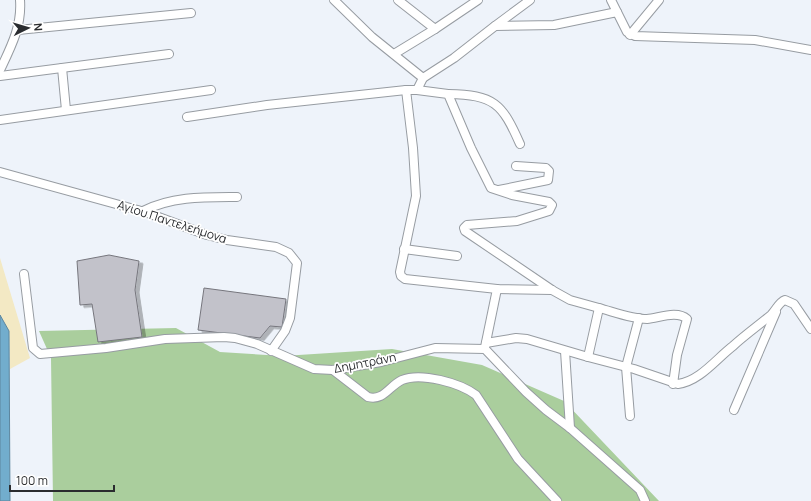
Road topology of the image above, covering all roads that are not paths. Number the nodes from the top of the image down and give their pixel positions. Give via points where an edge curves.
1 (20, 0) edge
2 (334, 0) edge
3 (398, 0) edge
4 (478, 0) edge
5 (530, 0) edge
6 (611, 0) edge
7 (659, 0) edge
8 (191, 12) dead end
9 (617, 12) junction
10 (495, 26) junction
11 (435, 29) junction
12 (18, 30) junction
13 (630, 34) junction
14 (811, 50) edge
15 (169, 54) dead end
16 (394, 54) junction
17 (62, 68) junction
18 (0, 70) edge
19 (0, 76) edge
20 (423, 78) junction
21 (211, 90) dead end
22 (406, 90) junction
23 (417, 90) junction
24 (448, 94) junction
25 (66, 110) junction
26 (187, 117) dead end
27 (0, 120) edge
28 (520, 144) dead end
29 (516, 166) dead end
30 (0, 172) edge
31 (496, 190) junction
32 (238, 197) dead end
33 (143, 211) junction
34 (404, 249) junction
35 (457, 256) dead end
36 (24, 274) dead end
37 (496, 289) junction
38 (552, 290) junction
39 (599, 308) junction
40 (777, 309) junction
41 (639, 318) junction
42 (811, 329) edge
43 (486, 346) junction
44 (271, 351) junction
45 (565, 351) junction
46 (588, 357) junction
47 (626, 367) junction
48 (333, 370) junction
49 (673, 384) junction
50 (734, 410) dead end
51 (630, 416) dead end
52 (570, 428) junction
53 (557, 501) edge
54 (645, 501) edge

1 - 12 street
2 - 16 street via 372,37
3 - 11 street
4 - 11 street
5 - 10 street
6 - 9 street
7 - 13 street
8 - 12 street
9 - 10 street via 554,24
9 - 13 street
10 - 20 street
11 - 16 street
12 - 18 street
13 - 14 street via 755,40
15 - 17 street
16 - 20 street
17 - 19 street
17 - 25 street
20 - 23 street
21 - 25 street
22 - 23 street
22 - 26 street via 267,105
22 - 34 street via 416,196
23 - 24 street
24 - 28 street via 482,98 496,104 508,117
24 - 31 street via 488,183
25 - 27 street
29 - 31 street via 546,168 550,175 548,180
30 - 33 street, Αγίου Παντελεήμονα
31 - 38 street via 512,196 549,202 552,208 517,221 467,225 465,231
32 - 33 street via 171,200
33 - 44 street, Αγίου Παντελεήμονα via 207,235 276,248 289,252 294,257 297,263 290,318
34 - 35 street
34 - 37 street via 400,272 405,279
36 - 44 street, Δημητράνη via 33,348 40,354 165,339 217,337 235,338
37 - 38 street
37 - 43 street
38 - 39 street via 570,300
39 - 41 street
39 - 46 street
40 - 42 street via 781,301 789,300
40 - 49 street via 731,346 710,367 682,384
40 - 50 street
41 - 47 street
41 - 49 street via 676,315 687,319 677,355
43 - 45 street, Δημητράνη via 516,338
43 - 48 street, Δημητράνη via 435,348 381,362
43 - 52 street via 526,392
44 - 48 street, Δημητράνη via 314,369
45 - 46 street, Δημητράνη
45 - 52 street
46 - 47 street, Δημητράνη
47 - 49 street, Δημητράνη
47 - 51 street
48 - 53 street via 368,397 374,398 379,398 403,380 412,378 444,382 468,389 476,395 518,459
52 - 54 street via 640,490

